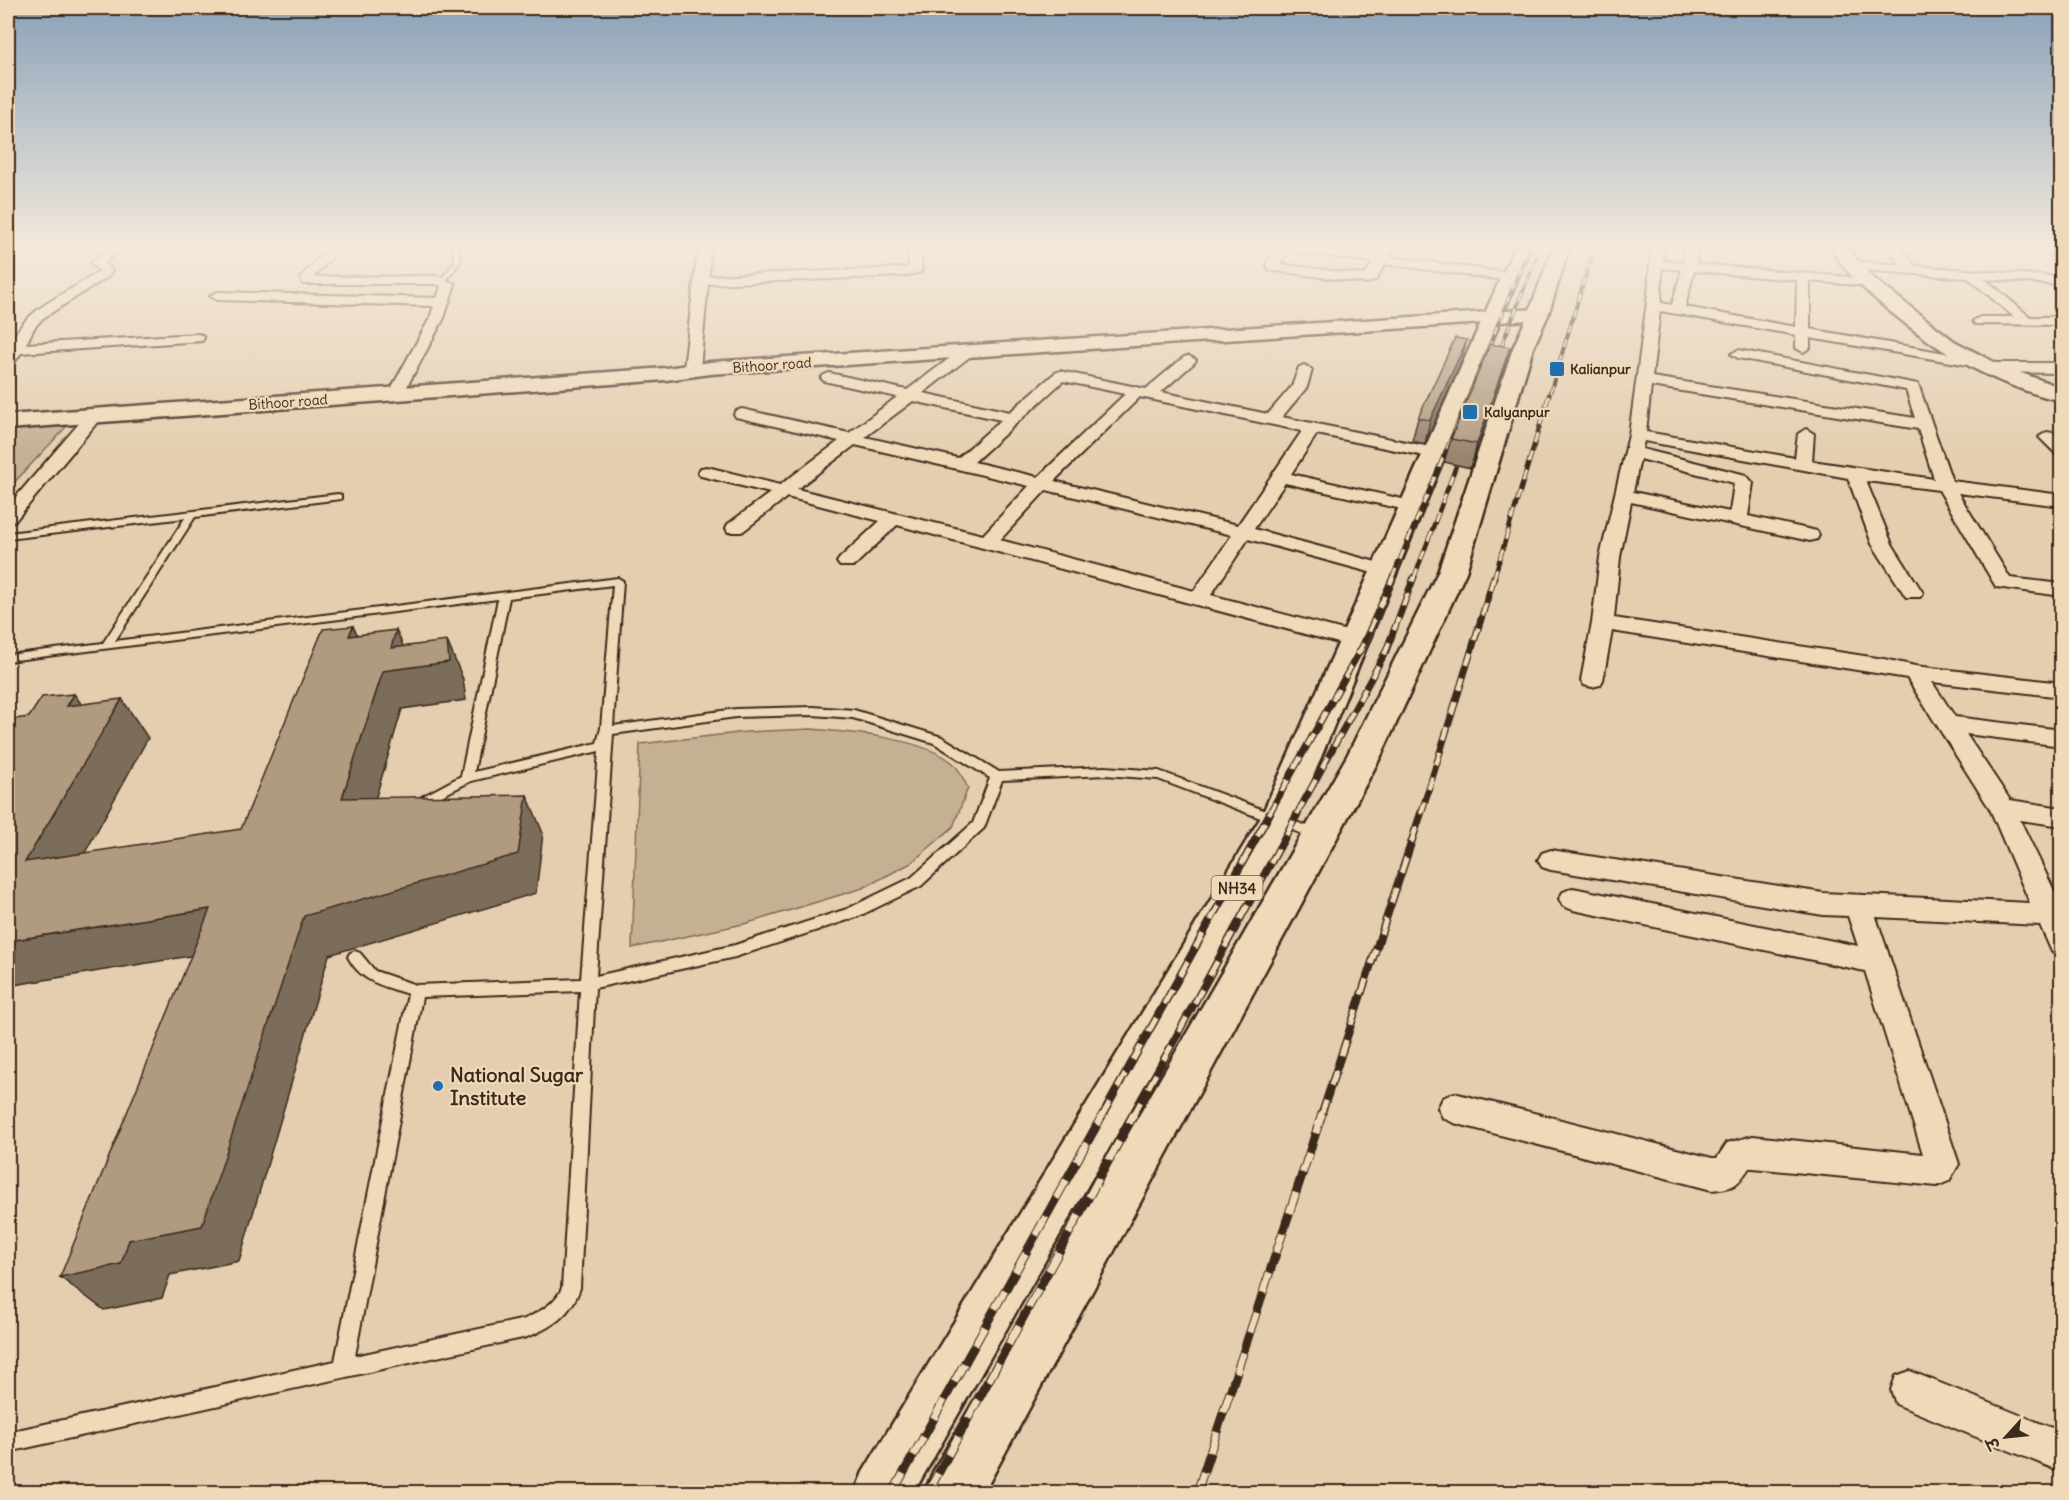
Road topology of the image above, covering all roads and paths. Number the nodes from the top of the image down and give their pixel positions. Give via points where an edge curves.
1 (36, 318) edge
2 (435, 318) edge
3 (702, 318) edge
4 (1491, 318) joint
5 (1537, 318) edge
6 (1652, 318) edge
7 (1721, 318) edge
8 (1803, 318) edge
9 (1912, 318) edge
10 (2023, 318) edge
11 (1980, 321) dead end
12 (2027, 321) junction
13 (2061, 321) edge
14 (1803, 333) junction
15 (197, 338) dead end
16 (18, 349) junction
17 (967, 352) junction
18 (1738, 354) dead end
19 (1189, 360) dead end
20 (8, 362) edge
21 (1983, 365) junction
22 (1804, 366) junction
23 (701, 368) junction
24 (2061, 368) edge
25 (1304, 370) dead end
26 (829, 378) dead end
27 (1644, 381) junction
28 (400, 387) junction
29 (1143, 393) junction
30 (912, 395) junction
31 (2061, 395) edge
32 (8, 414) edge
33 (742, 414) dead end
34 (94, 416) junction
35 (1012, 417) junction
36 (1272, 420) junction
37 (8, 422) edge
38 (1925, 425) junction
39 (1312, 429) junction
40 (1806, 434) dead end
41 (2048, 438) dead end
42 (851, 440) junction
43 (1635, 443) junction
44 (2061, 450) edge
45 (1434, 453) junction
46 (962, 464) junction
47 (1803, 464) junction
48 (707, 472) dead end
49 (1855, 474) junction
50 (1280, 477) junction
51 (1042, 483) junction
52 (1945, 486) junction
53 (783, 491) junction
54 (1623, 495) junction
55 (338, 497) dead end
56 (2061, 501) edge
57 (1411, 506) junction
58 (192, 514) junction
59 (8, 518) edge
60 (893, 519) junction
61 (1738, 519) junction
62 (735, 528) dead end
63 (1244, 532) junction
64 (8, 536) edge
65 (1810, 536) dead end
66 (987, 542) junction
67 (847, 562) dead end
68 (1384, 570) junction
69 (2061, 590) edge
70 (1913, 593) dead end
71 (504, 595) junction
72 (1198, 598) junction
73 (1603, 623) junction
74 (1354, 640) junction
75 (107, 645) junction
76 (8, 658) edge
77 (1915, 673) junction
78 (1592, 680) dead end
79 (2061, 690) edge
80 (1948, 724) junction
81 (605, 731) junction
82 (2061, 738) edge
83 (997, 776) junction
84 (467, 778) junction
85 (2002, 808) junction
86 (406, 811) edge
87 (2061, 817) edge
88 (1278, 818) junction
89 (1318, 835) junction
90 (1551, 860) dead end
91 (1573, 899) dead end
92 (1859, 907) junction
93 (2054, 916) edge
94 (2061, 944) edge
95 (355, 957) dead end
96 (1877, 962) junction
97 (588, 984) junction
98 (416, 991) junction
99 (1454, 1108) dead end
100 (343, 1368) junction
101 (1910, 1390) dead end
102 (8, 1442) edge
103 (2061, 1452) edge
104 (883, 1492) edge
105 (953, 1492) edge

1 - 16 street
2 - 28 street
3 - 23 street
4 - 17 main road, Bithoor road
4 - 45 main road, NH34
5 - 89 main road, NH34 via 1522,348 1452,572 1364,756
6 - 27 street
7 - 14 street
8 - 14 street
9 - 21 main road via 1939,340
10 - 12 street
11 - 12 street
12 - 13 street
14 - 21 street
14 - 22 street
15 - 16 street
16 - 20 street
17 - 23 main road, Bithoor road
17 - 30 street
18 - 22 street
19 - 29 street
21 - 24 street
21 - 31 main road
22 - 38 street via 1911,386
23 - 28 main road
23 - 34 main road, Bithoor road via 642,376
25 - 36 street via 1299,387
26 - 30 street
27 - 38 street
27 - 43 street
28 - 32 main road
29 - 35 street via 1060,376
29 - 36 street
29 - 51 street
30 - 35 street
30 - 42 street
33 - 42 street
34 - 37 main road, Bithoor road
34 - 59 street
35 - 46 street
36 - 39 street
38 - 52 street
39 - 45 street
39 - 50 street
40 - 47 street
41 - 44 street
42 - 46 street
42 - 53 street
43 - 47 street
43 - 54 street
43 - 61 street via 1740,479 1744,483
45 - 57 main road, NH34
46 - 51 street
47 - 49 street
48 - 53 street
49 - 52 street
49 - 70 street via 1882,544
50 - 57 street
50 - 63 street
51 - 63 street
51 - 66 street
52 - 56 street
52 - 69 street via 2003,584
53 - 60 street
53 - 62 street
54 - 61 street
54 - 73 street via 1610,557
55 - 58 lane
57 - 68 main road, NH34
58 - 64 lane
58 - 75 lane
60 - 66 street
60 - 67 street
61 - 65 street
63 - 68 street
63 - 72 street
66 - 72 street
68 - 74 main road, NH34
71 - 75 lane
71 - 81 lane via 618,581
71 - 84 lane
72 - 74 street
73 - 77 street
73 - 78 street
74 - 88 main road, NH34
75 - 76 lane
77 - 79 street
77 - 80 street
80 - 82 street
80 - 85 street
81 - 83 lane via 736,713 854,714 938,740
81 - 84 lane via 602,746
81 - 97 lane
83 - 88 lane via 1105,771 1159,775
83 - 97 lane via 979,825 916,882 852,913 735,951
84 - 86 lane
85 - 87 street
85 - 93 street
88 - 89 lane
88 - 104 main road, NH34
89 - 105 main road, NH34
90 - 92 street
91 - 96 street
92 - 93 street
92 - 96 street
93 - 94 street
95 - 98 lane via 370,975
96 - 99 street via 1940,1156 1942,1164 1937,1170 1753,1152 1739,1154 1726,1173 1712,1174
97 - 98 lane
97 - 100 lane via 571,1288 566,1302 527,1328
98 - 100 lane
100 - 102 lane
101 - 103 street

